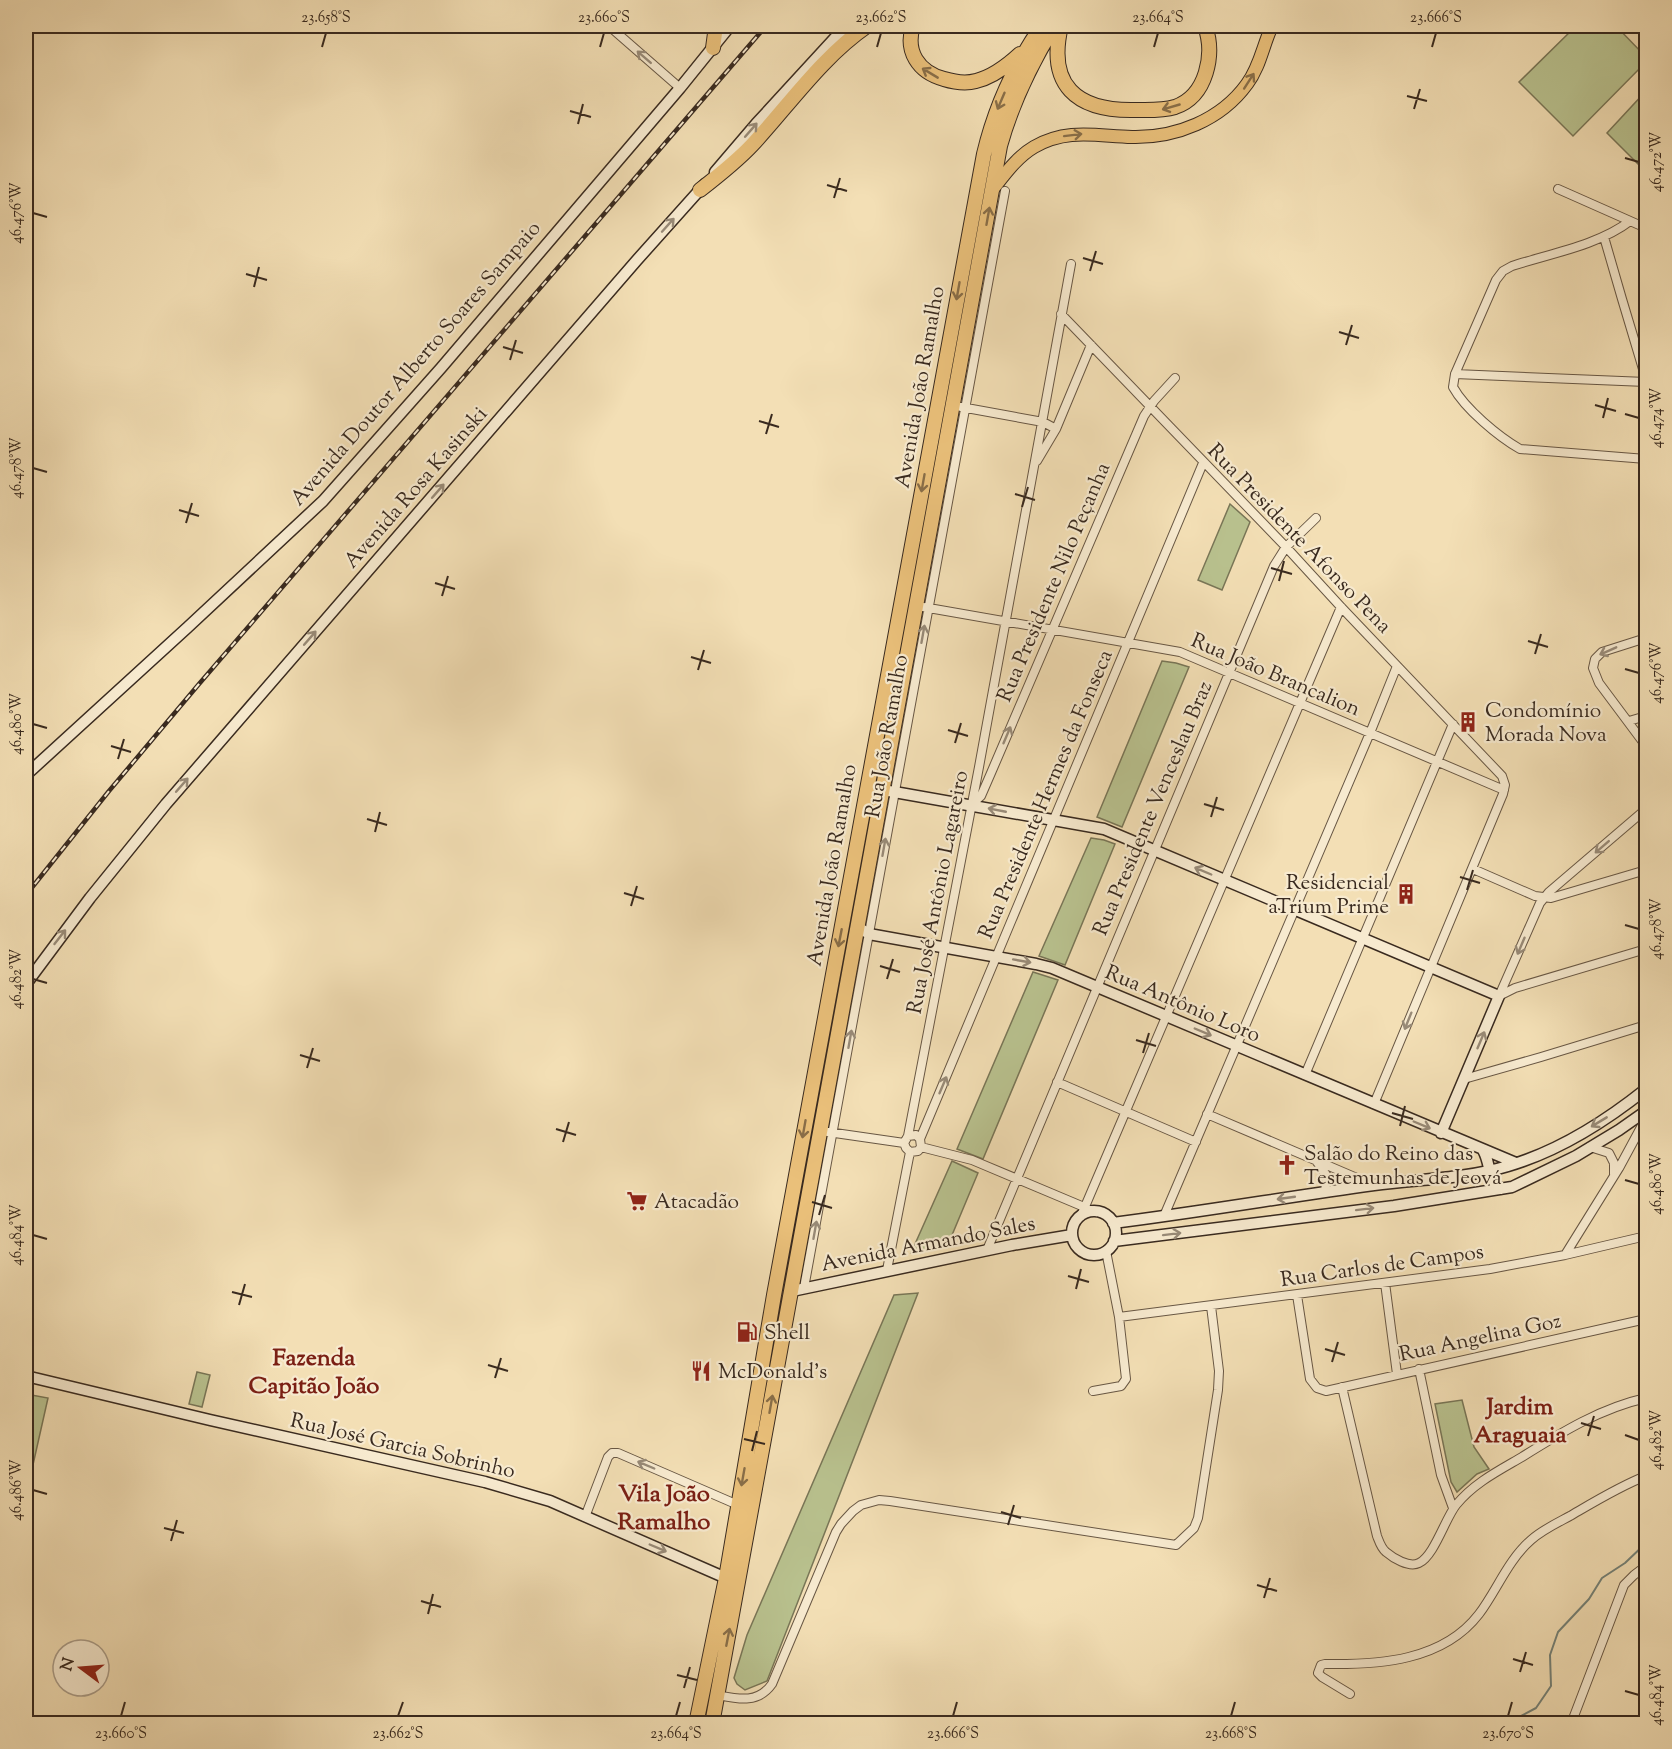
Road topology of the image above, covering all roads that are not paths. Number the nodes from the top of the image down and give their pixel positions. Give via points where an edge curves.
1 (609, 26) edge
2 (623, 26) edge
3 (716, 26) edge
4 (730, 26) edge
5 (846, 26) edge
6 (867, 26) edge
7 (913, 26) edge
8 (1042, 26) edge
9 (1054, 26) edge
10 (1061, 26) edge
11 (1205, 26) edge
12 (1272, 26) edge
13 (617, 33) junction
14 (712, 48) junction
15 (1026, 49) junction
16 (680, 88) junction
17 (1558, 189) dead end
18 (700, 190) junction
19 (999, 190) junction
20 (1630, 221) junction
21 (1647, 228) edge
22 (1605, 237) junction
23 (1071, 264) dead end
24 (1061, 314) junction
25 (1091, 345) junction
26 (1175, 378) dead end
27 (1454, 378) junction
28 (1647, 380) edge
29 (959, 407) junction
30 (1150, 407) junction
31 (1043, 422) junction
32 (1056, 429) junction
33 (1647, 459) edge
34 (1203, 463) junction
35 (1034, 465) junction
36 (1316, 518) dead end
37 (1286, 547) junction
38 (922, 607) junction
39 (1341, 607) junction
40 (1005, 622) junction
41 (1052, 630) junction
42 (1647, 638) edge
43 (1127, 644) junction
44 (1397, 666) junction
45 (1228, 672) junction
46 (1300, 703) junction
47 (1647, 716) edge
48 (1629, 721) junction
49 (1453, 724) junction
50 (1370, 733) junction
51 (1647, 746) edge
52 (1437, 761) junction
53 (979, 767) junction
54 (991, 773) junction
55 (26, 775) edge
56 (889, 790) junction
57 (1504, 790) junction
58 (865, 794) junction
59 (971, 805) junction
60 (1647, 809) edge
61 (1053, 821) junction
62 (858, 839) junction
63 (1154, 850) junction
64 (1473, 868) junction
65 (1647, 870) edge
66 (1572, 874) junction
67 (1224, 880) junction
68 (1581, 890) junction
69 (1544, 898) junction
70 (1295, 910) junction
71 (863, 931) junction
72 (1363, 938) junction
73 (944, 947) junction
74 (1647, 949) edge
75 (996, 956) junction
76 (1431, 967) junction
77 (26, 984) edge
78 (1097, 987) junction
79 (1499, 996) junction
80 (1166, 1017) junction
81 (1647, 1024) edge
82 (1236, 1046) junction
83 (1305, 1075) junction
84 (1464, 1079) junction
85 (1057, 1082) junction
86 (1647, 1089) edge
87 (1374, 1104) junction
88 (1125, 1111) junction
89 (1647, 1111) edge
90 (1207, 1114) junction
91 (1647, 1118) edge
92 (827, 1132) junction
93 (1441, 1133) junction
94 (906, 1140) junction
95 (1196, 1142) junction
96 (921, 1143) junction
97 (1590, 1147) junction
98 (1483, 1150) junction
99 (910, 1152) junction
100 (1316, 1161) junction
101 (1516, 1163) junction
102 (1490, 1171) junction
103 (1614, 1175) junction
104 (1017, 1178) junction
105 (1519, 1184) junction
106 (1373, 1185) junction
107 (1501, 1189) junction
108 (1091, 1192) junction
109 (1325, 1192) junction
110 (1067, 1199) junction
111 (1099, 1212) junction
112 (1081, 1213) junction
113 (1164, 1216) junction
114 (1113, 1222) junction
115 (1072, 1235) junction
116 (1647, 1236) edge
117 (1114, 1241) junction
118 (987, 1250) junction
119 (1106, 1251) junction
120 (1565, 1255) junction
121 (887, 1270) junction
122 (1385, 1282) junction
123 (798, 1290) junction
124 (774, 1295) junction
125 (1297, 1295) junction
126 (1211, 1306) junction
127 (1119, 1317) junction
128 (1647, 1319) edge
129 (1419, 1369) junction
130 (1397, 1374) junction
131 (26, 1376) edge
132 (1342, 1387) junction
133 (1093, 1391) dead end
134 (1647, 1398) edge
135 (1647, 1476) edge
136 (738, 1504) junction
137 (1454, 1508) junction
138 (585, 1517) junction
139 (1647, 1566) edge
140 (726, 1578) junction
141 (1350, 1694) dead end
142 (717, 1695) junction
143 (1572, 1720) edge
144 (696, 1724) edge
145 (712, 1724) edge
146 (1564, 1724) edge

1 - 13 street
2 - 13 street
3 - 14 highway
4 - 14 street, Avenida Doutor Alberto Soares Sampaio
18 -> 5 street, Avenida Rosa Kasinski
6 - 18 highway via 836,52 750,147
15 -> 7 highway via 987,78 954,82 925,71 913,57
8 - 15 highway, Avenida João Ramalho
9 - 19 highway, Avenida João Ramalho via 1011,112 1000,146
11 -> 10 highway via 1210,56 1202,83 1194,94 1174,107 1115,111 1084,101 1065,84 1056,44
19 -> 12 main road via 1022,156 1057,137 1076,133 1157,135 1207,120 1226,107 1249,82
16 -> 13 street
14 - 16 street, Avenida Doutor Alberto Soares Sampaio
15 -> 58 highway, Avenida João Ramalho via 997,111 984,154
16 - 55 street, Avenida Doutor Alberto Soares Sampaio via 323,501
17 - 20 street
77 -> 18 street, Avenida Rosa Kasinski via 166,804
19 - 29 highway, Avenida João Ramalho
20 - 21 street
20 - 22 street
22 - 27 street via 1503,271
22 - 28 street
23 - 24 street, Rua José Antônio Lagareiro
24 - 25 street, Rua Presidente Afonso Pena
24 - 31 street, Rua José Antônio Lagareiro
25 - 30 street, Rua Presidente Afonso Pena
25 - 32 street
26 - 30 street, Rua Presidente Nilo Peçanha
27 - 28 street
27 - 33 street via 1453,387 1466,406 1520,449
29 - 31 street
29 - 38 highway, Avenida João Ramalho
30 - 34 street, Rua Presidente Afonso Pena
30 - 41 street, Rua Presidente Nilo Peçanha
31 - 32 street
31 - 35 street, Rua José Antônio Lagareiro
32 - 35 street
34 - 37 street, Rua Presidente Afonso Pena
34 - 43 street, Rua Presidente Hermes da Fonseca
35 - 40 street, Rua José Antônio Lagareiro
36 - 37 street, Rua Presidente Venceslau Braz
37 - 39 street, Rua Presidente Afonso Pena
37 - 45 street, Rua Presidente Venceslau Braz
38 - 40 street, Rua João Brancalion
56 -> 38 highway, Avenida João Ramalho
39 - 44 street, Rua Presidente Afonso Pena
39 - 46 street
40 - 41 street, Rua João Brancalion
40 - 53 street, Rua José Antônio Lagareiro
41 - 43 street, Rua João Brancalion
54 -> 41 street, Rua Presidente Nilo Peçanha
42 -> 48 street via 1602,652 1593,663 1599,683
43 - 45 street, Rua João Brancalion via 1180,652
43 - 61 street, Rua Presidente Hermes da Fonseca
44 - 49 street, Rua Presidente Afonso Pena
44 - 50 street
45 - 46 street, Rua João Brancalion
45 - 63 street, Rua Presidente Venceslau Braz
46 - 50 street, Rua João Brancalion
46 - 67 street
47 - 48 street
48 - 51 street
49 - 52 street
49 - 57 street, Rua Presidente Afonso Pena via 1502,776
50 - 52 street, Rua João Brancalion
50 - 70 street
52 - 57 street, Rua João Brancalion
52 - 72 street
53 - 54 street
53 - 59 street, Rua José Antônio Lagareiro
54 - 59 street, Rua Presidente Nilo Peçanha via 981,796
56 - 58 highway via 873,789
56 - 59 street
71 -> 56 highway, Avenida João Ramalho
57 - 64 street
58 - 62 highway, Avenida João Ramalho
61 -> 59 street
59 - 73 street, Rua José Antônio Lagareiro
60 -> 66 street
61 - 63 street via 1104,829
61 - 75 street, Rua Presidente Hermes da Fonseca
62 - 71 highway via 851,912
62 -> 124 highway, Avenida João Ramalho
67 -> 63 street
63 - 78 street, Rua Presidente Venceslau Braz
64 - 69 street
64 - 76 street
65 - 68 street
66 - 68 street
66 - 69 street
67 - 70 street
67 - 80 street
68 - 69 street
69 -> 79 street
70 - 72 street
70 - 82 street
71 - 73 street, Rua Antônio Loro
92 -> 71 highway, Avenida João Ramalho
72 - 76 street
72 - 83 street
73 - 75 street, Rua Antônio Loro
73 - 94 street, Rua José Antônio Lagareiro
74 - 79 street
75 -> 78 street, Rua Antônio Loro via 1043,965
96 -> 75 street, Rua Presidente Hermes da Fonseca
76 - 79 street
76 -> 87 street
78 - 80 street, Rua Antônio Loro
78 - 85 street, Rua Presidente Venceslau Braz
84 -> 79 street
80 -> 82 street, Rua Antônio Loro
80 - 88 street
81 - 84 street
82 - 83 street, Rua Antônio Loro
82 - 90 street
83 - 87 street, Rua Antônio Loro
84 - 93 street
85 - 88 street
85 - 104 street, Rua Presidente Venceslau Braz
86 -> 101 street via 1572,1138
87 -> 93 street, Rua Antônio Loro
88 - 95 street
88 - 108 street
89 - 97 street
90 - 95 street
90 - 100 street
91 - 103 street
92 - 94 street
123 -> 92 highway, Avenida João Ramalho
93 - 98 street, Rua Antônio Loro
94 - 96 street via 914,1135
94 - 99 street
95 - 113 street
96 - 99 street via 915,1152
96 - 104 street
97 - 103 street via 1604,1150 1612,1157
97 - 105 street
98 - 101 street, Rua Antônio Loro
98 - 102 street
99 - 121 street
100 - 106 street
100 - 109 street via 1327,1176
101 - 102 street
101 - 105 street via 1521,1176
102 - 106 street
102 - 107 street via 1493,1182
103 - 120 street
104 - 110 street
104 - 118 street, Rua Presidente Venceslau Braz
105 - 107 street
106 - 109 street
117 -> 107 street
108 - 111 street
108 - 112 street
109 -> 113 street
110 - 112 street
110 - 112 street
111 - 112 street
111 - 114 street
112 - 115 street
113 - 114 street
114 - 117 street
115 - 118 street, Avenida Armando Sales
115 - 119 street via 1085,1253 1098,1255
116 - 120 street, Rua Carlos de Campos
117 - 119 street
118 - 121 street, Avenida Armando Sales
119 - 127 street
120 - 122 street, Rua Carlos de Campos
121 - 123 street, Avenida Armando Sales
122 - 125 street, Rua Carlos de Campos
122 - 130 street
123 - 124 highway
142 -> 123 highway, Avenida João Ramalho
124 -> 136 highway, Avenida João Ramalho
125 - 126 street, Rua Carlos de Campos
125 - 132 street, Rua Angelina Goz via 1313,1385 1326,1391
126 - 127 street, Rua Carlos de Campos
126 - 142 street via 1218,1390 1198,1518 1194,1528 1176,1545 890,1501 869,1503 853,1511 836,1532 768,1690 750,1699
127 - 133 street via 1126,1379 1121,1386
128 - 129 street, Rua Angelina Goz
129 - 130 street, Rua Angelina Goz
129 - 137 street via 1441,1475
130 - 132 street, Rua Angelina Goz
131 - 138 street, Rua José Garcia Sobrinho via 485,1482 550,1501
132 - 137 street via 1377,1536 1385,1551 1407,1564 1418,1564 1431,1551
134 - 137 street via 1577,1423 1491,1474
135 - 141 street via 1531,1540 1514,1558 1479,1614 1449,1642 1394,1660 1321,1665 1318,1673 1322,1677
136 -> 138 street via 612,1453
136 - 140 highway, Avenida João Ramalho
138 -> 140 street, Rua José Garcia Sobrinho
139 - 143 street via 1624,1585
140 - 144 highway, Avenida João Ramalho
142 - 145 highway, Avenida João Ramalho
143 - 146 street

